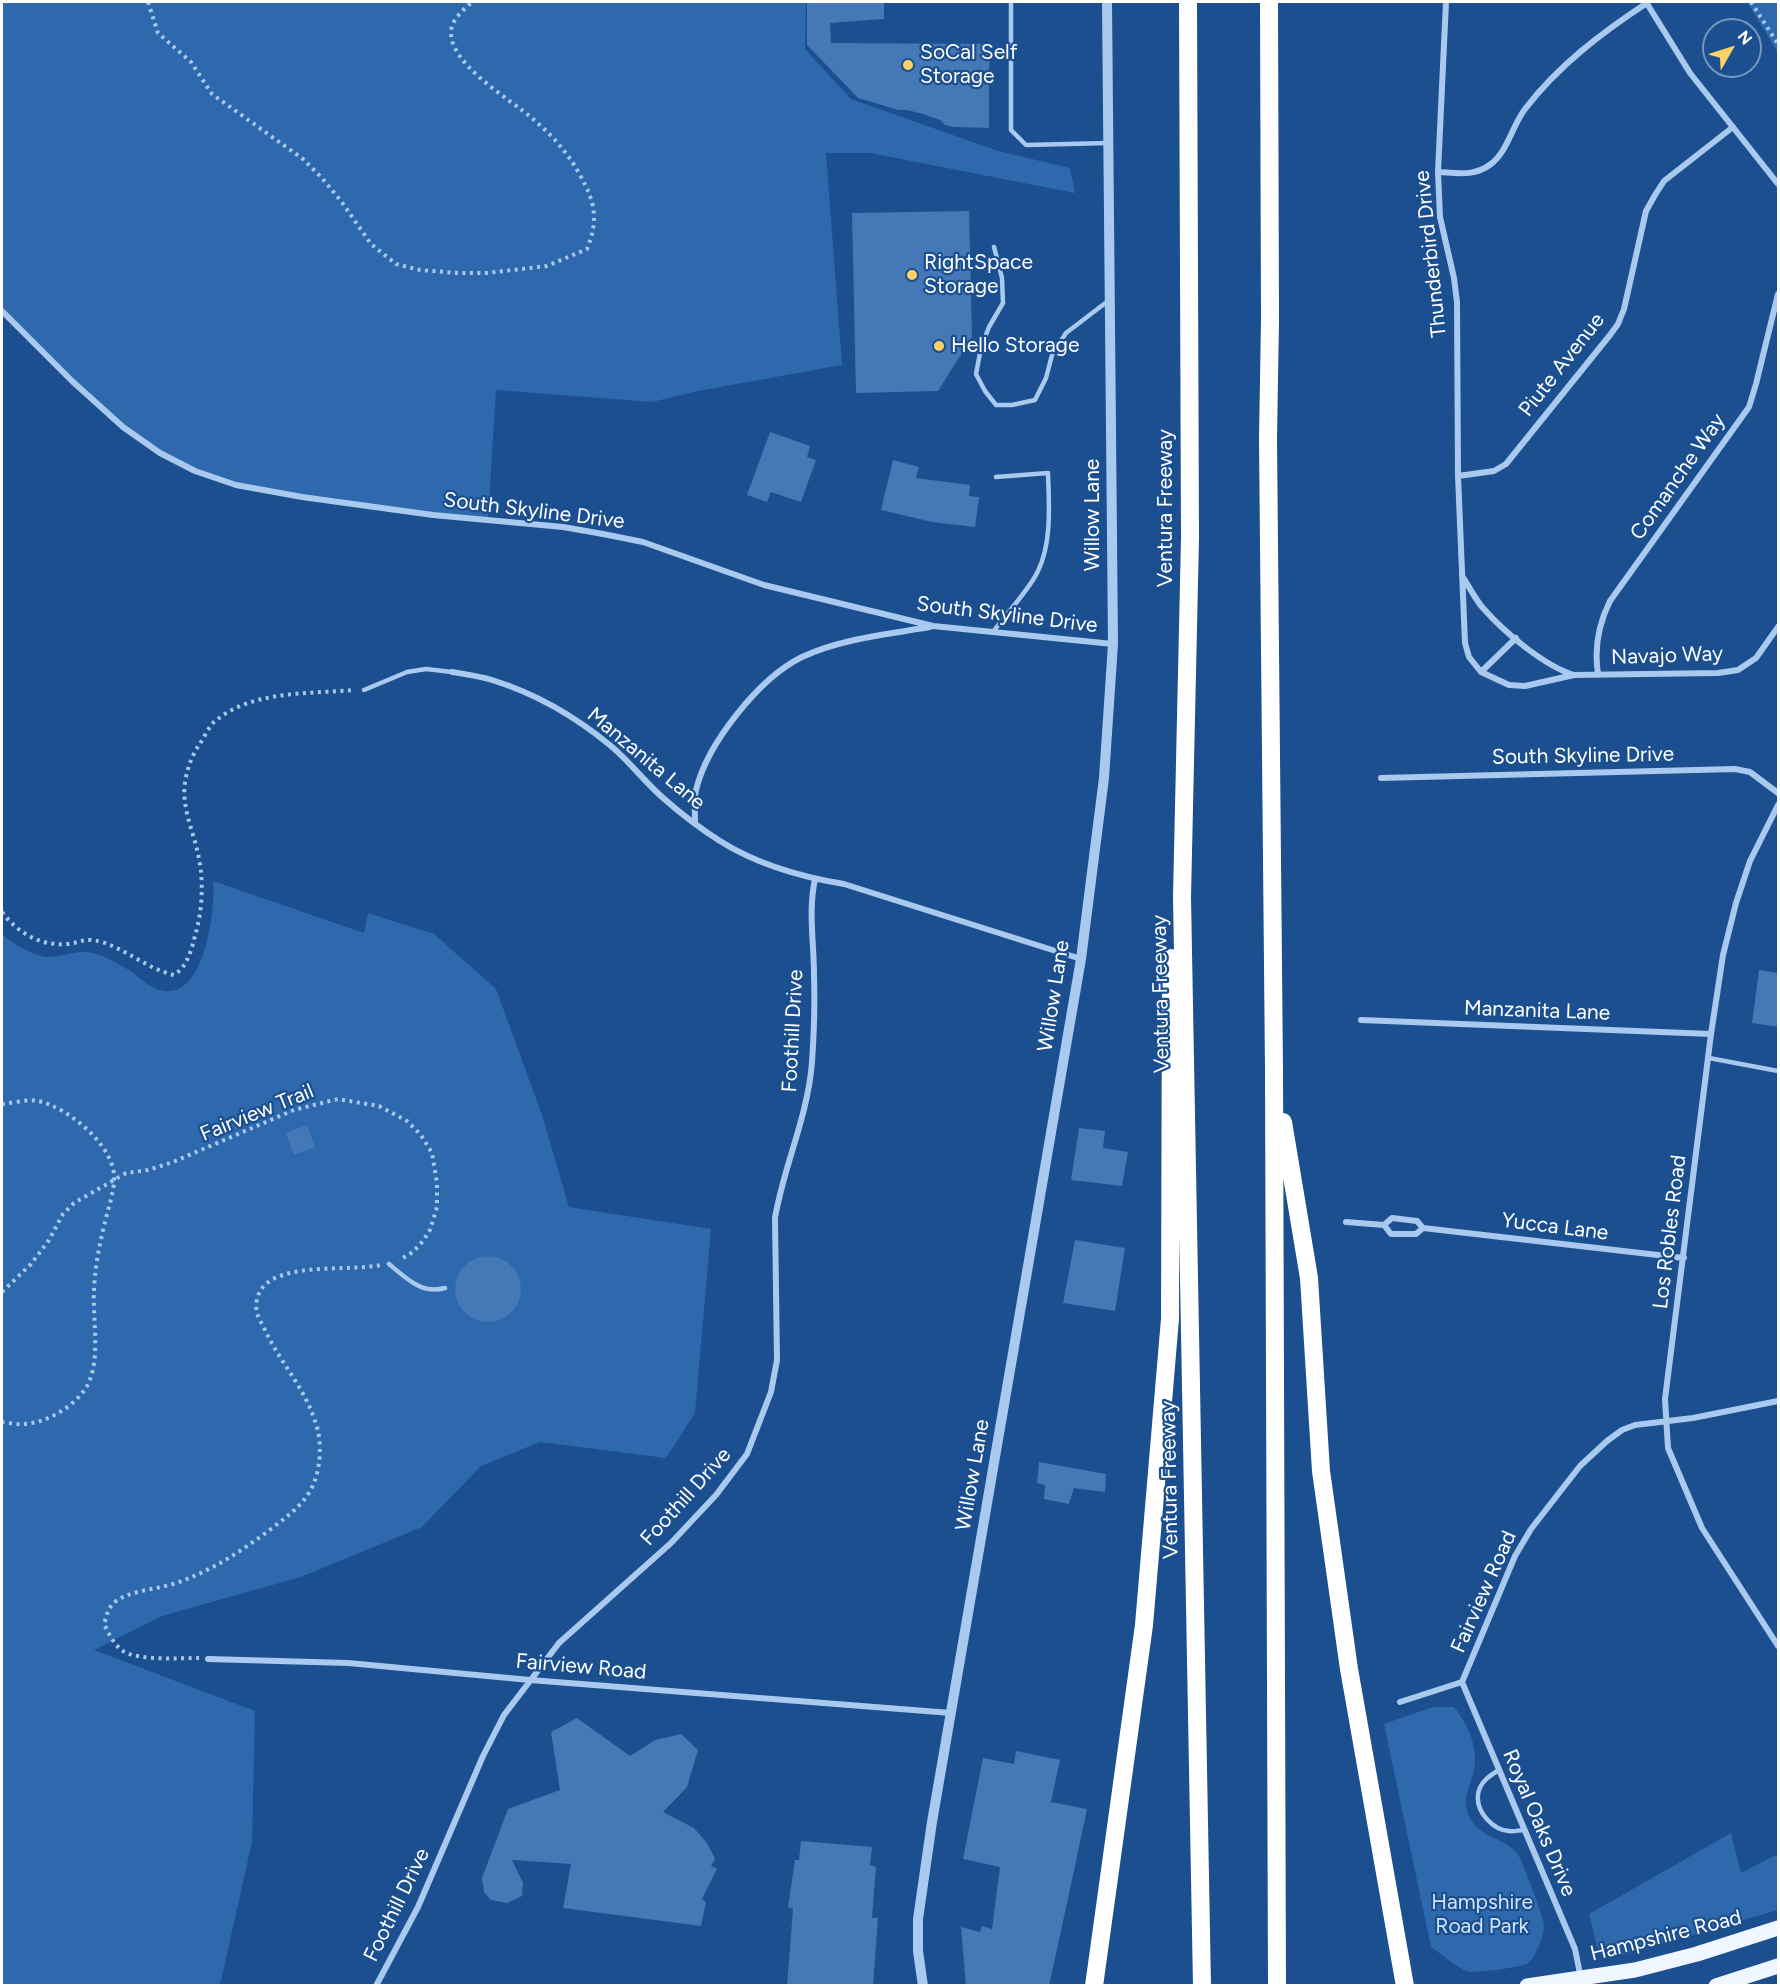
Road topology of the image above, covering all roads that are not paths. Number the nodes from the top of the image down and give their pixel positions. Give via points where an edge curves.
1 (1011, 2) edge
2 (1107, 2) edge
3 (1188, 2) edge
4 (1269, 2) edge
5 (1446, 2) edge
6 (1646, 2) edge
7 (1733, 127) junction
8 (1108, 143) junction
9 (1438, 172) junction
10 (1779, 184) edge
11 (994, 247) dead end
12 (1779, 294) edge
13 (1110, 300) junction
14 (2, 311) edge
15 (1458, 476) junction
16 (996, 477) dead end
17 (1462, 576) junction
18 (933, 626) junction
19 (1779, 627) edge
20 (993, 632) junction
21 (1516, 638) junction
22 (1113, 644) junction
23 (452, 672) joint
24 (1481, 672) junction
25 (1598, 674) junction
26 (1574, 675) junction
27 (364, 690) road end
28 (1382, 778) dead end
29 (1779, 793) edge
30 (1779, 805) edge
31 (695, 822) junction
32 (815, 879) junction
33 (1182, 897) junction
34 (1081, 959) junction
35 (1361, 1020) dead end
36 (1711, 1034) junction
37 (1709, 1058) junction
38 (1274, 1070) junction
39 (1779, 1071) edge
40 (1346, 1222) dead end
41 (1384, 1225) junction
42 (1423, 1228) junction
43 (1684, 1258) junction
44 (389, 1263) road end
45 (445, 1288) dead end
46 (1779, 1401) edge
47 (1666, 1420) junction
48 (1779, 1646) edge
49 (208, 1659) road end
50 (530, 1680) junction
51 (1462, 1682) junction
52 (1400, 1702) dead end
53 (951, 1713) junction
54 (1499, 1770) junction
55 (1524, 1830) junction
56 (1779, 1928) edge
57 (1779, 1966) edge
58 (1581, 1979) junction
59 (1278, 1984) edge
60 (376, 1986) edge
61 (923, 1986) edge
62 (1094, 1986) edge
63 (1202, 1986) edge
64 (1405, 1986) edge
65 (1527, 1986) edge
66 (1716, 1986) edge

1 - 8 lane via 1011,130 1026,145
2 - 8 street, Willow Lane
3 - 33 highway, Ventura Freeway via 1190,538
4 - 38 highway via 1268,451
5 - 9 street, Thunderbird Drive
6 - 7 street via 1690,73
6 - 9 street via 1556,72 1524,110 1503,151 1491,164 1471,174
7 - 10 street
7 - 15 street, Piute Avenue via 1665,181 1655,195 1646,211 1624,309 1610,336 1506,464 1494,471
8 - 13 street, Willow Lane
9 - 15 street, Thunderbird Drive via 1440,217 1457,302
11 - 13 lane via 1003,303 981,348 976,374 996,405 1035,400 1052,355 1066,333
12 - 25 street, Comanche Way via 1749,407 1610,601 1598,634
13 - 22 street, Willow Lane
14 - 18 street, South Skyline Drive via 123,427 160,453 205,475 302,497 563,527 633,540 764,585
15 - 17 street, Thunderbird Drive
16 - 20 lane via 1048,473 1049,494 1045,551 1038,572
17 - 21 street via 1482,607
17 - 24 street, Thunderbird Drive via 1465,643 1469,657
18 - 20 street, South Skyline Drive
18 - 31 street via 828,647 800,658 780,672 738,712 708,756 696,792
19 - 25 street, Navajo Way via 1756,658 1738,670
20 - 22 street, South Skyline Drive
21 - 24 street
21 - 26 street, Navajo Way via 1541,659
22 - 34 street, Willow Lane via 1104,778
23 - 27 lane, Manzanita Lane via 407,672
23 - 31 street, Manzanita Lane via 512,687 564,713 610,745 661,796
24 - 26 street, Navajo Way via 1499,681 1525,686
25 - 26 street, Navajo Way
28 - 29 street, South Skyline Drive via 1735,769 1750,772
30 - 36 street, Los Robles Road via 1750,861 1736,903 1723,955
31 - 32 street, Manzanita Lane via 755,860
32 - 34 street, Manzanita Lane via 844,884
32 - 50 street, Foothill Drive via 811,898 812,1061 808,1095 775,1218 777,1360 763,1418 747,1454 716,1495 671,1543 559,1643
33 - 62 highway via 1171,962 1170,1319 1144,1624
33 - 63 highway, Ventura Freeway
34 - 53 street, Willow Lane
35 - 36 street, Manzanita Lane
36 - 37 street, Los Robles Road
37 - 39 lane
37 - 43 street, Los Robles Road
38 - 59 highway
38 - 64 highway via 1309,1278 1321,1471 1348,1669
40 - 41 street, Yucca Lane
41 - 42 street, Yucca Lane via 1392,1218 1417,1221
41 - 42 street, Yucca Lane via 1391,1234 1416,1234
42 - 43 street, Yucca Lane
43 - 47 street, Los Robles Road via 1665,1399
44 - 45 lane via 420,1288
46 - 47 street, Fairview Road
47 - 48 street, Los Robles Road via 1668,1448 1702,1528
47 - 51 street, Fairview Road via 1622,1430 1580,1466 1515,1556
49 - 50 street, Fairview Road via 348,1663
50 - 53 street, Fairview Road
50 - 60 street, Foothill Drive via 504,1715 483,1756 418,1907
51 - 52 street, Fairview Road
51 - 54 street, Royal Oaks Drive
53 - 61 street, Willow Lane via 918,1919
54 - 55 street, Royal Oaks Drive
54 - 55 lane via 1482,1783 1478,1795 1480,1810 1497,1827
55 - 58 street, Royal Oaks Drive via 1575,1949
56 - 58 main road, Hampshire Road via 1635,1971
57 - 66 main road
58 - 65 main road, Hampshire Road

